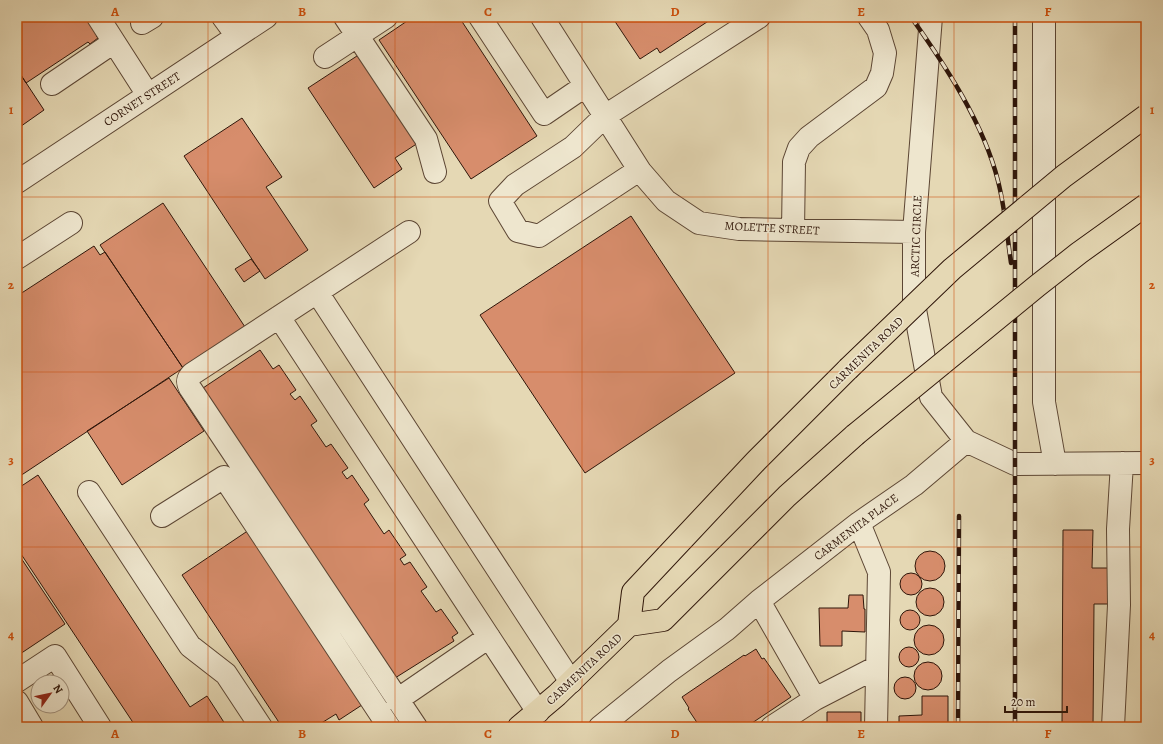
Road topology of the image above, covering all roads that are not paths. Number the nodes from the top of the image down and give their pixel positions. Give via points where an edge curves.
1 (98, 17) edge
2 (223, 17) edge
3 (266, 17) edge
4 (345, 17) edge
5 (386, 17) edge
6 (480, 17) edge
7 (542, 17) edge
8 (759, 17) edge
9 (869, 17) edge
10 (931, 17) edge
11 (1044, 17) edge
12 (237, 36) junction
13 (357, 36) junction
14 (114, 42) junction
15 (325, 57) dead end
16 (52, 84) dead end
17 (585, 86) junction
18 (148, 95) junction
19 (604, 116) junction
20 (1146, 116) edge
21 (639, 170) junction
22 (435, 172) dead end
23 (17, 182) edge
24 (1146, 204) edge
25 (71, 223) dead end
26 (793, 230) junction
27 (409, 232) dead end
28 (914, 232) junction
29 (17, 258) edge
30 (317, 292) junction
31 (279, 317) junction
32 (966, 441) junction
33 (1122, 463) junction
34 (1146, 463) edge
35 (1055, 464) junction
36 (89, 492) dead end
37 (162, 516) dead end
38 (859, 523) junction
39 (759, 601) junction
40 (629, 625) junction
41 (488, 637) junction
42 (877, 667) junction
43 (17, 681) edge
44 (571, 682) junction
45 (815, 699) junction
46 (398, 700) junction
47 (17, 702) edge
48 (538, 712) junction
49 (612, 723) edge
50 (387, 726) edge
51 (32, 727) edge
52 (100, 727) edge
53 (261, 727) edge
54 (416, 727) edge
55 (519, 727) edge
56 (772, 727) edge
57 (876, 727) edge
58 (1113, 727) edge

1 - 14 street
2 - 12 street
3 - 12 street, CORNET STREET
4 - 13 street
5 - 13 street
6 - 17 street via 544,114
7 - 17 street, MOLETTE STREET
8 - 19 street
9 - 26 street via 878,30 885,53 882,73 876,87 809,137 799,148 794,162
10 - 28 street, ARCTIC CIRCLE
11 - 35 street via 1044,402
12 - 18 street, CORNET STREET
13 - 15 street
13 - 22 street via 426,139
14 - 16 street
14 - 18 street
17 - 19 street, MOLETTE STREET
18 - 23 street, CORNET STREET
19 - 21 street, MOLETTE STREET
19 - 21 street via 572,147 515,185 500,201 518,231 539,236
20 - 40 main road, CARMENITA ROAD, bridge via 1064,176 952,269 848,369 756,461 633,592
21 - 26 street, MOLETTE STREET via 666,201 700,223 739,229
24 - 40 main road, CARMENITA ROAD, bridge via 1037,286 855,435 787,496 663,620
25 - 29 street
26 - 28 street, MOLETTE STREET
27 - 30 street
28 - 32 street, ARCTIC CIRCLE via 914,304 931,397
30 - 31 street
30 - 44 street
31 - 41 street
31 - 46 street via 192,374 188,384
32 - 35 street via 1015,464
32 - 38 street, CARMENITA PLACE via 914,485
33 - 34 street
33 - 35 street
33 - 58 street
36 - 53 street via 190,646 226,674
37 - 50 street via 224,477
38 - 39 street, CARMENITA PLACE
38 - 42 street via 879,572
39 - 45 street
39 - 49 street, CARMENITA PLACE via 727,629 669,671
40 - 44 main road, CARMENITA ROAD
41 - 46 street
41 - 48 street
42 - 45 street
42 - 57 street
43 - 52 street via 55,656
44 - 48 main road, CARMENITA ROAD
45 - 56 street
46 - 54 street
47 - 51 street
48 - 55 main road, CARMENITA ROAD

